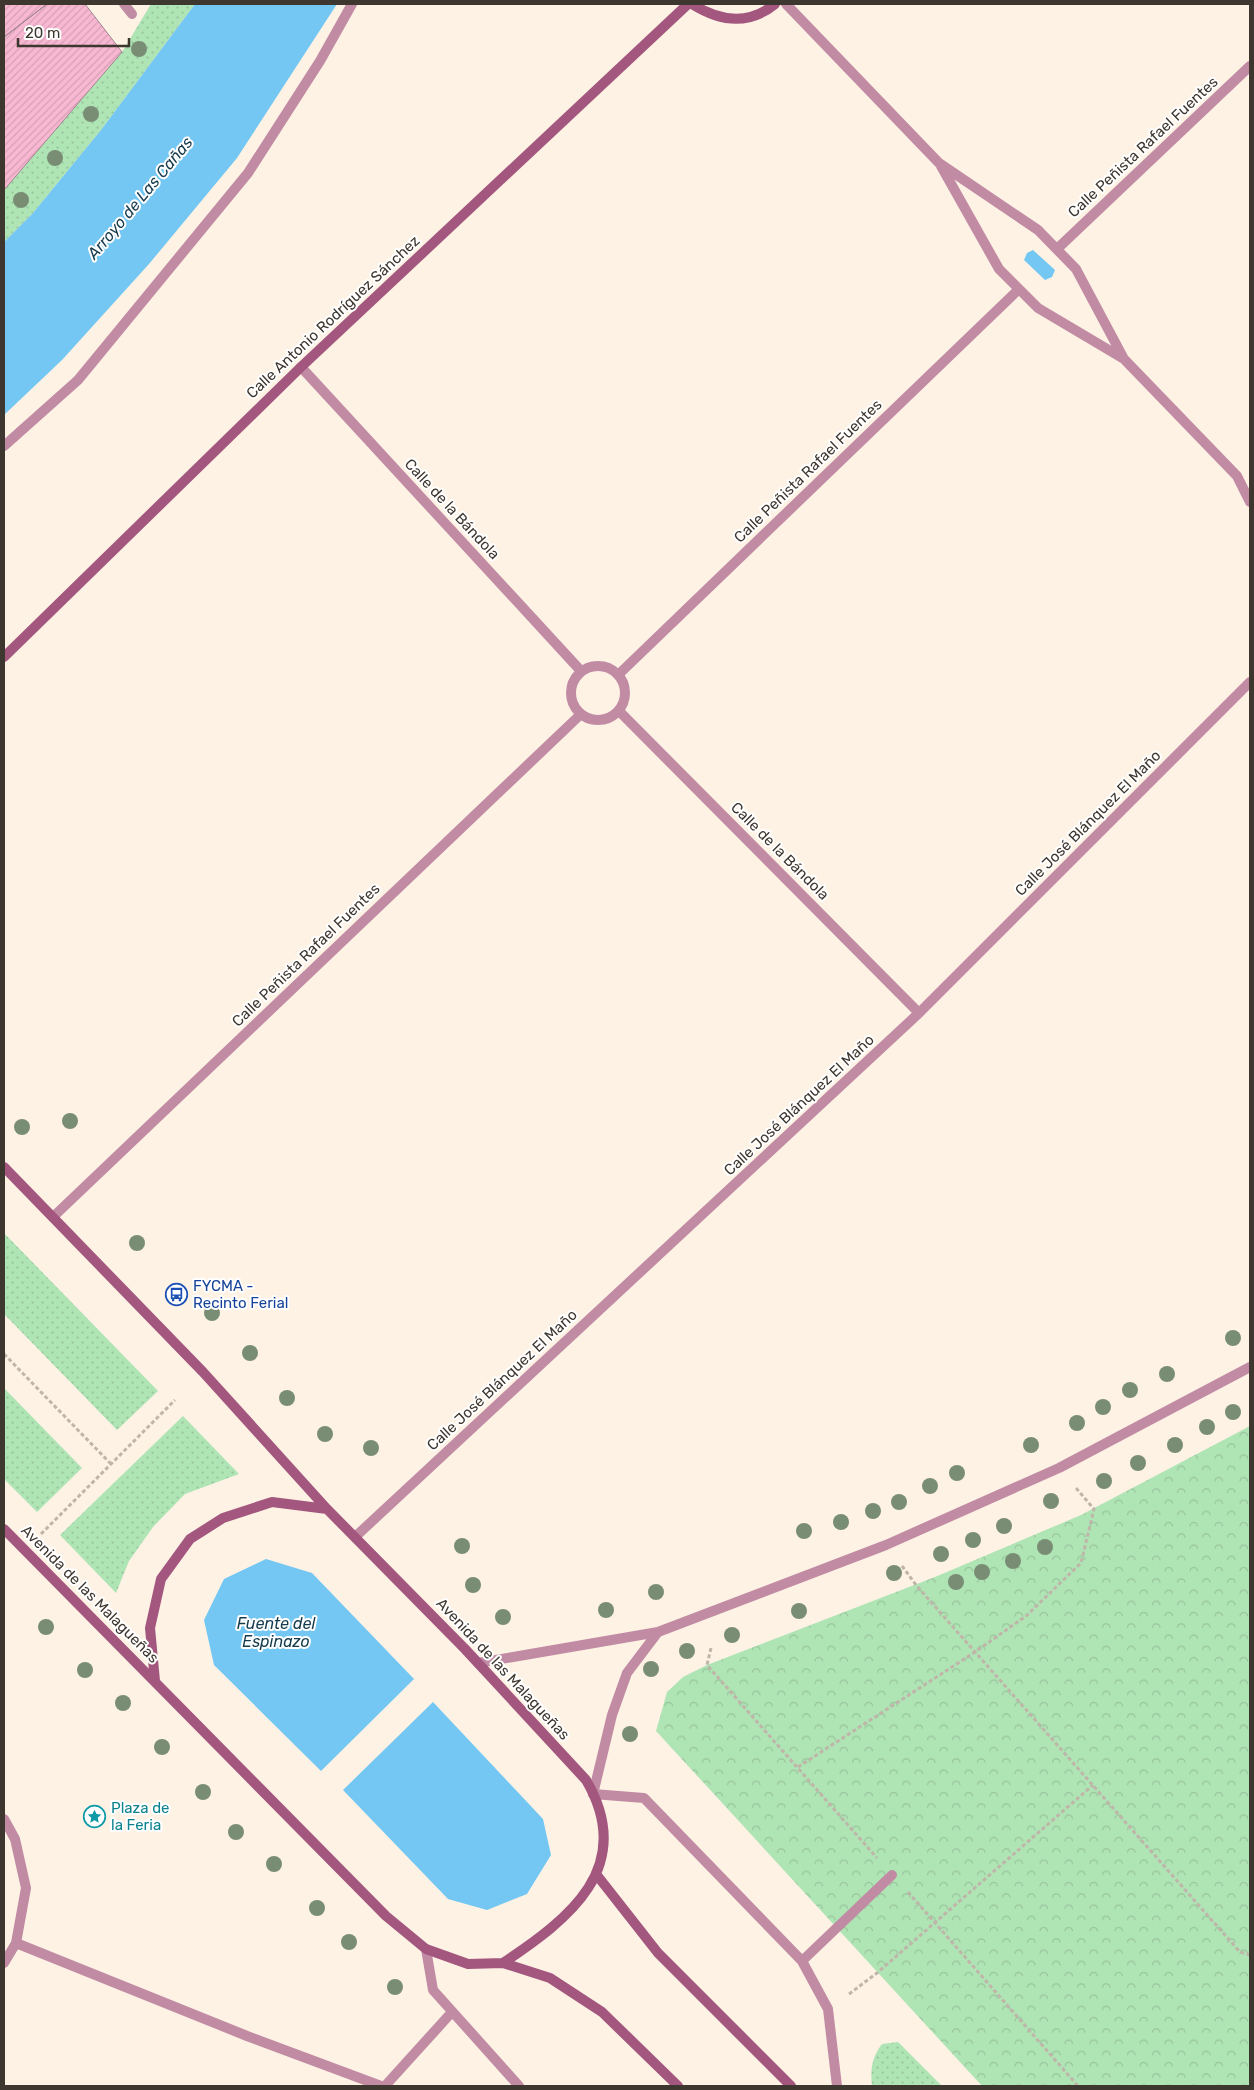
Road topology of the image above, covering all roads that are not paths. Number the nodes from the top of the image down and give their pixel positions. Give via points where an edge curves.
1 (124, 4) edge
2 (352, 4) edge
3 (688, 4) edge
4 (692, 4) edge
5 (775, 4) edge
6 (786, 4) edge
7 (132, 14) dead end
8 (1250, 66) edge
9 (939, 163) junction
10 (1057, 249) junction
11 (1019, 289) junction
12 (1124, 359) junction
13 (301, 367) junction
14 (4, 446) edge
15 (1237, 476) junction
16 (1250, 483) edge
17 (1250, 502) edge
18 (4, 656) edge
19 (582, 671) junction
20 (618, 675) junction
21 (1250, 682) edge
22 (619, 711) junction
23 (580, 715) junction
24 (920, 1013) junction
25 (4, 1167) edge
26 (53, 1217) junction
27 (1250, 1367) edge
28 (327, 1508) junction
29 (4, 1529) edge
30 (355, 1537) junction
31 (658, 1632) junction
32 (478, 1662) junction
33 (155, 1681) junction
34 (594, 1794) junction
35 (4, 1819) edge
36 (596, 1874) junction
37 (892, 1875) dead end
38 (16, 1942) junction
39 (426, 1949) junction
40 (802, 1962) junction
41 (4, 1963) edge
42 (503, 1963) junction
43 (452, 2012) junction
44 (381, 2086) edge
45 (385, 2086) edge
46 (519, 2086) edge
47 (678, 2086) edge
48 (791, 2086) edge
49 (837, 2086) edge

1 - 7 street
2 - 14 street via 320,61 248,173 78,380
3 - 13 main road, Calle Antonio Rodríguez Sánchez
4 - 5 main road via 709,15 723,18 746,18
6 - 9 street
8 - 10 street, Calle Peñista Rafael Fuentes
9 - 10 street via 1038,230
9 - 11 street via 999,269
10 - 12 street via 1076,269
11 - 12 street via 1038,308
11 - 20 street, Calle Peñista Rafael Fuentes
12 - 15 street
13 - 18 main road, Calle Antonio Rodríguez Sánchez
13 - 19 street, Calle de la Bándola
15 - 16 street
15 - 17 street
19 - 20 street via 592,666 603,666
19 - 23 street via 570,688 574,707
20 - 22 street via 625,689 625,700
21 - 24 street, Calle José Blánquez El Maño
22 - 23 street via 601,721
22 - 24 street, Calle de la Bándola
23 - 26 street, Calle Peñista Rafael Fuentes
24 - 30 street, Calle José Blánquez El Maño
25 - 26 main road, Avenida de las Malagueñas
26 - 28 main road, Avenida de las Malagueñas via 203,1372
27 - 31 street via 1059,1468 886,1544
28 - 30 main road, Avenida de las Malagueñas
28 - 33 main road, Avenida de las Malagueñas via 272,1502 223,1518 190,1539 161,1579 159,1587 150,1628
29 - 33 main road, Avenida de las Malagueñas
30 - 32 main road, Avenida de las Malagueñas
31 - 32 street
31 - 34 street via 627,1673 612,1715
32 - 34 main road, Avenida de las Malagueñas via 586,1780
33 - 39 main road, Avenida de las Malagueñas via 386,1916
34 - 36 main road, Avenida de las Malagueñas via 605,1840
34 - 40 street via 644,1798
35 - 38 street via 16,1838 26,1888
36 - 42 main road, Avenida de las Malagueñas via 575,1908 543,1936
36 - 48 main road via 658,1954
37 - 40 street
38 - 41 street
38 - 44 street via 247,2036
39 - 42 main road, Avenida de las Malagueñas via 468,1964
39 - 43 street via 433,1990
40 - 49 street via 828,2009
42 - 47 main road, Avenida de las Malagueñas via 550,1978 602,2012
43 - 45 street
43 - 46 street

